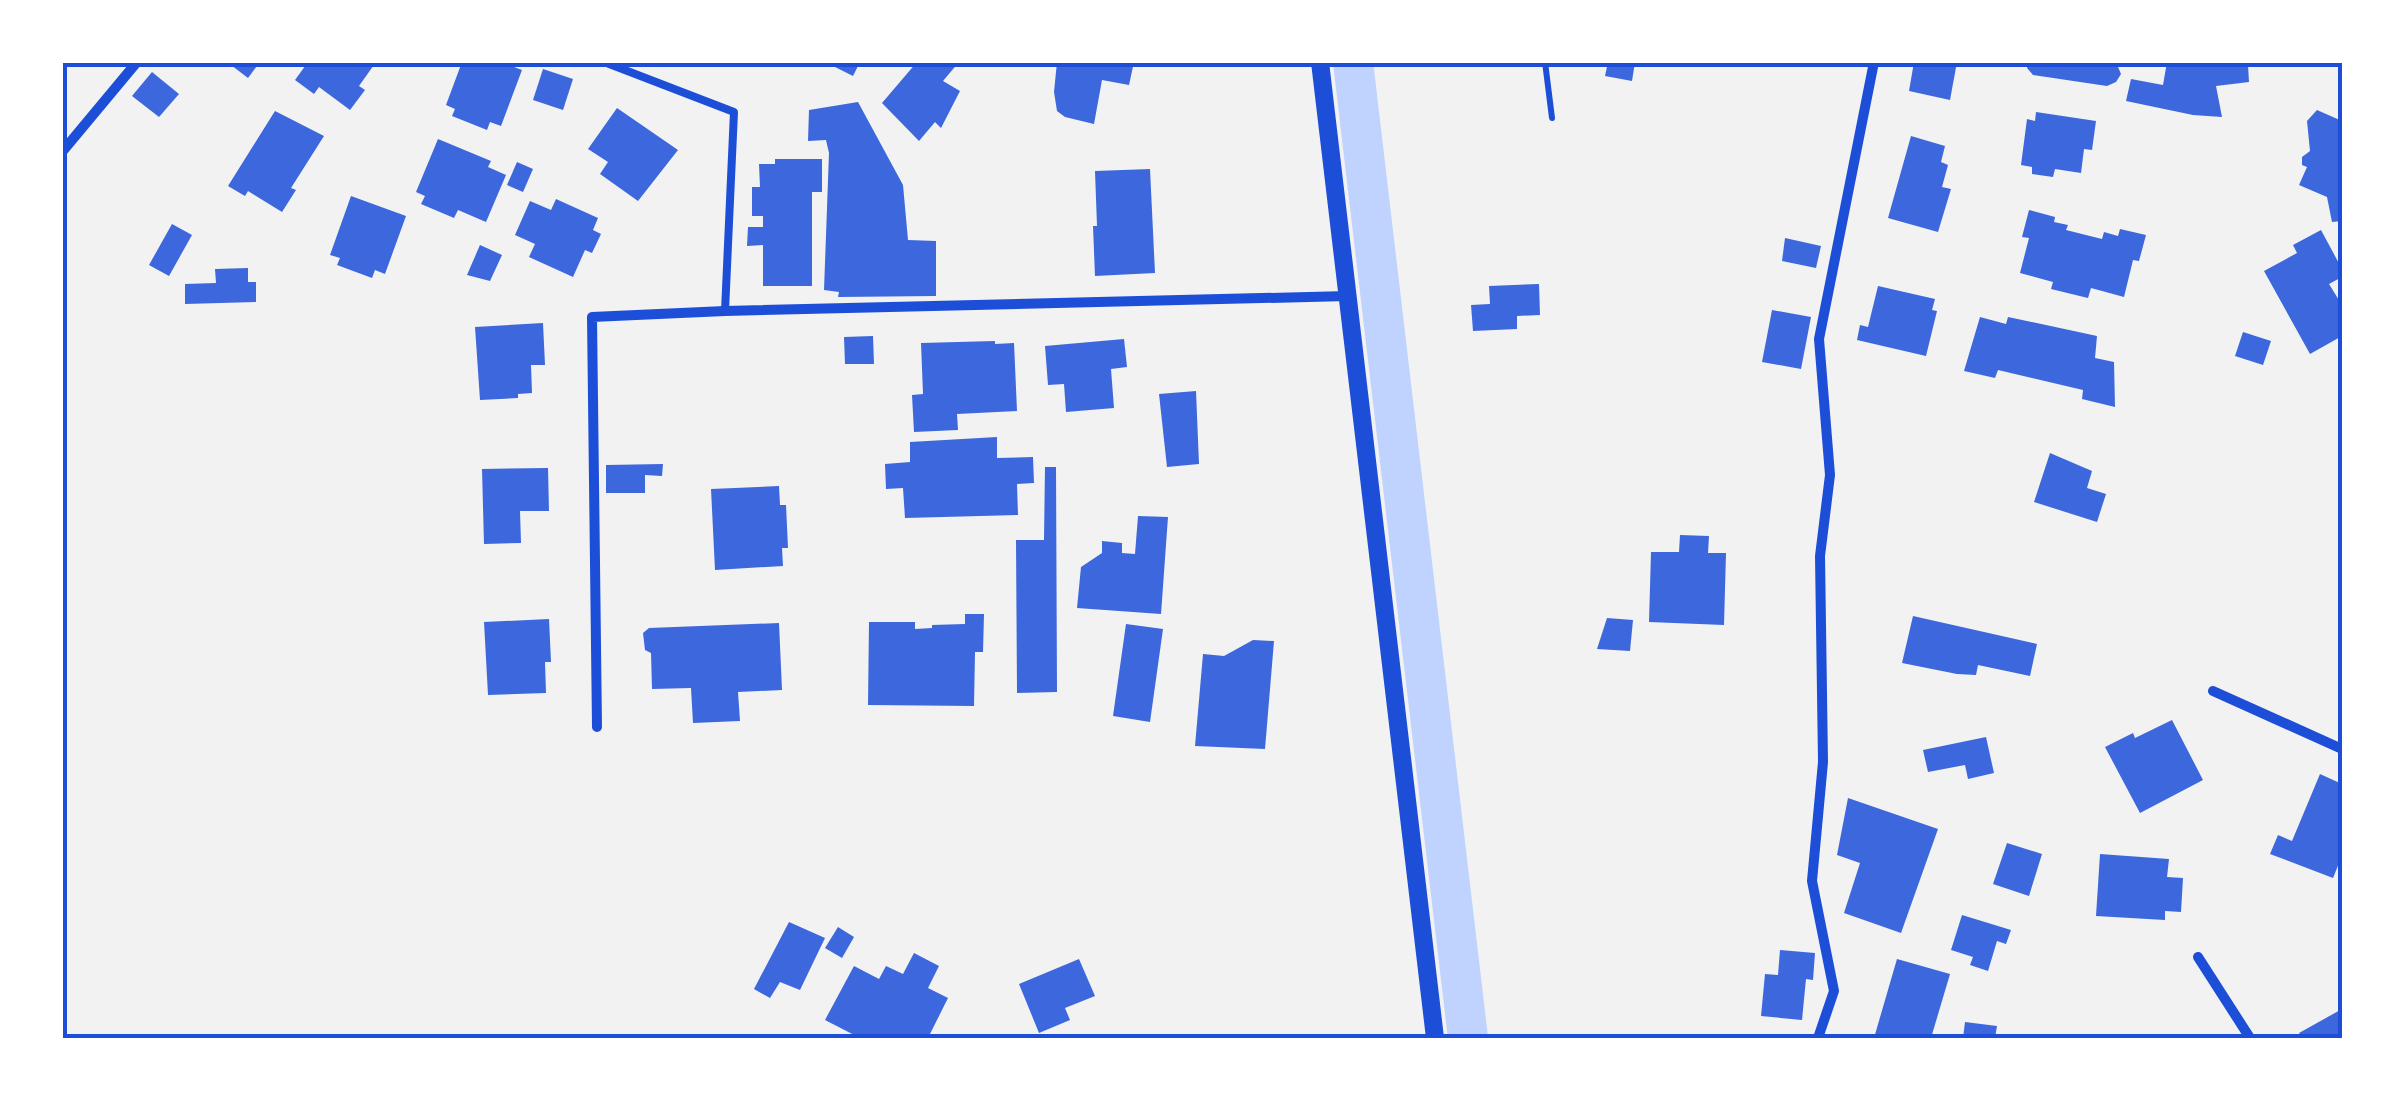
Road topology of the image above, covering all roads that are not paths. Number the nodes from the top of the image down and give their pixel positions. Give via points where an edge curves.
1 (137, 62) edge
2 (604, 62) edge
3 (1320, 62) edge
4 (1874, 62) edge
5 (62, 152) edge
6 (1348, 296) junction
7 (725, 311) junction
8 (2213, 691) dead end
9 (596, 728) dead end
10 (2342, 749) edge
11 (2198, 957) dead end
12 (1435, 1038) edge
13 (1818, 1038) edge
14 (2250, 1038) edge

1 - 5 street
2 - 7 lane via 734,112
3 - 6 street
4 - 13 street via 1819,339 1830,475 1820,556 1823,762 1812,881 1834,991
6 - 7 street
6 - 12 street
7 - 9 street via 592,317
8 - 10 street
11 - 14 street

